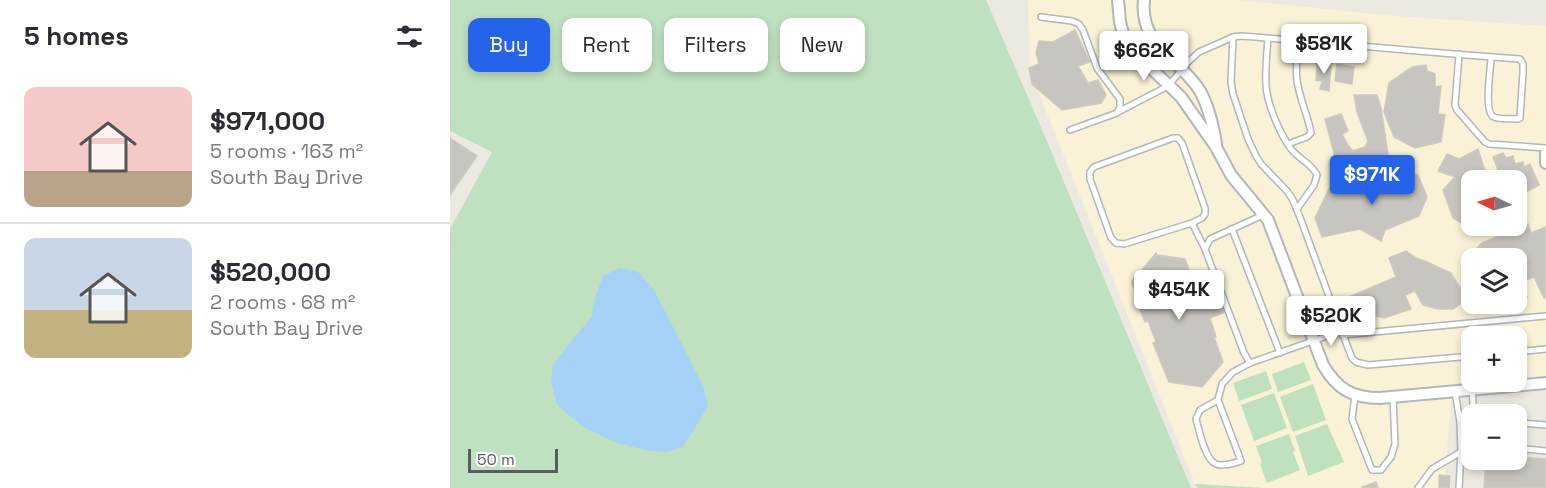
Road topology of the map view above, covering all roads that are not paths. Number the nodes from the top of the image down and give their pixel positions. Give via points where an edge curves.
1 (1118, 0) edge
2 (1144, 0) edge
3 (1041, 17) dead end
4 (1233, 37) junction
5 (1268, 38) junction
6 (1299, 40) junction
7 (1459, 54) junction
8 (1491, 57) junction
9 (1182, 70) junction
10 (1168, 86) junction
11 (1117, 113) junction
12 (1070, 130) dead end
13 (1288, 144) junction
14 (1216, 147) junction
15 (1546, 148) edge
16 (1546, 153) edge
17 (1546, 163) edge
18 (1297, 209) junction
19 (1263, 215) junction
20 (1192, 222) junction
21 (1232, 229) junction
22 (1204, 249) junction
23 (1546, 316) edge
24 (1341, 333) junction
25 (1313, 340) junction
26 (1546, 349) edge
27 (1527, 351) edge
28 (1280, 353) junction
29 (1461, 357) edge
30 (1250, 363) junction
31 (1546, 383) edge
32 (1527, 385) edge
33 (1455, 391) junction
34 (1461, 391) edge
35 (1355, 395) junction
36 (1393, 397) junction
37 (1218, 400) junction
38 (1527, 424) edge
39 (1546, 425) edge
40 (1527, 449) edge
41 (1546, 451) edge
42 (1461, 452) junction
43 (1418, 488) edge
44 (1459, 488) edge

1 - 10 street via 1124,37
2 - 9 street via 1144,21 1149,34
3 - 11 lane via 1079,24 1097,68 1120,99
4 - 5 lane
4 - 9 lane via 1199,52
4 - 18 lane via 1233,94 1241,122 1256,156
5 - 6 lane
5 - 13 lane via 1268,99
6 - 7 lane
6 - 13 lane via 1297,80 1311,133
7 - 8 lane
7 - 15 lane via 1455,105 1485,142
8 - 8 lane via 1522,60 1518,119 1490,114
9 - 10 lane
9 - 14 street via 1206,104
10 - 11 lane
10 - 14 street via 1181,97
11 - 12 lane
13 - 18 lane via 1317,175
14 - 19 street via 1231,175
16 - 17 street
18 - 24 lane
19 - 21 lane
19 - 25 street via 1274,233
20 - 20 lane via 1124,244 1116,243 1090,172 1094,167 1178,138 1205,208 1202,218
20 - 22 lane
21 - 22 lane via 1210,239
21 - 28 lane
22 - 30 lane
23 - 24 lane
24 - 25 lane
24 - 29 lane via 1352,358 1368,365
25 - 28 lane
25 - 35 street via 1330,377
26 - 27 lane
28 - 30 lane
30 - 37 lane via 1222,384
31 - 32 street
33 - 34 street
33 - 36 street
33 - 42 lane
35 - 36 street
35 - 36 lane via 1352,419 1372,471 1381,470 1395,444
37 - 37 lane via 1229,430 1241,461 1216,464 1205,451 1196,419 1200,410
38 - 39 lane
40 - 41 lane
42 - 43 lane via 1432,469
42 - 44 lane

